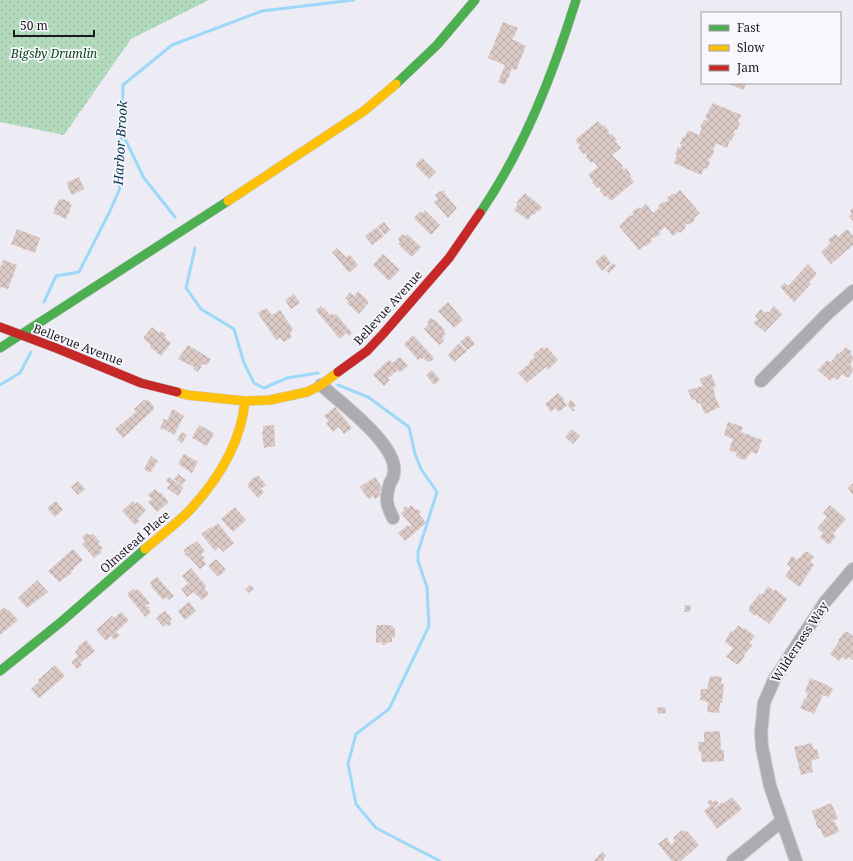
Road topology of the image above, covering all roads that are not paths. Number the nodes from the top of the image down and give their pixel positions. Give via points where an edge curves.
1 (475, 0) edge
2 (576, 0) edge
3 (853, 290) edge
4 (0, 327) edge
5 (20, 335) junction
6 (0, 348) edge
7 (761, 381) dead end
8 (320, 386) junction
9 (245, 401) junction
10 (393, 518) dead end
11 (853, 569) edge
12 (0, 671) edge
13 (782, 821) junction
14 (733, 861) edge
15 (796, 861) edge

1 - 5 street via 432,52 364,111
2 - 8 street, Bellevue Avenue via 531,123 491,197 449,258 383,334 367,351
3 - 7 street
4 - 5 street, Bellevue Avenue
5 - 6 street
5 - 9 street, Bellevue Avenue via 141,383 187,395
8 - 9 street, Bellevue Avenue via 290,397
8 - 10 street via 365,423 388,450 394,472 386,498
9 - 12 street, Olmstead Place via 241,428 229,457 189,511 123,570
11 - 13 street, Wilderness Way via 825,602 778,673 764,704 762,747 770,786
13 - 14 street
13 - 15 street, Wilderness Way

